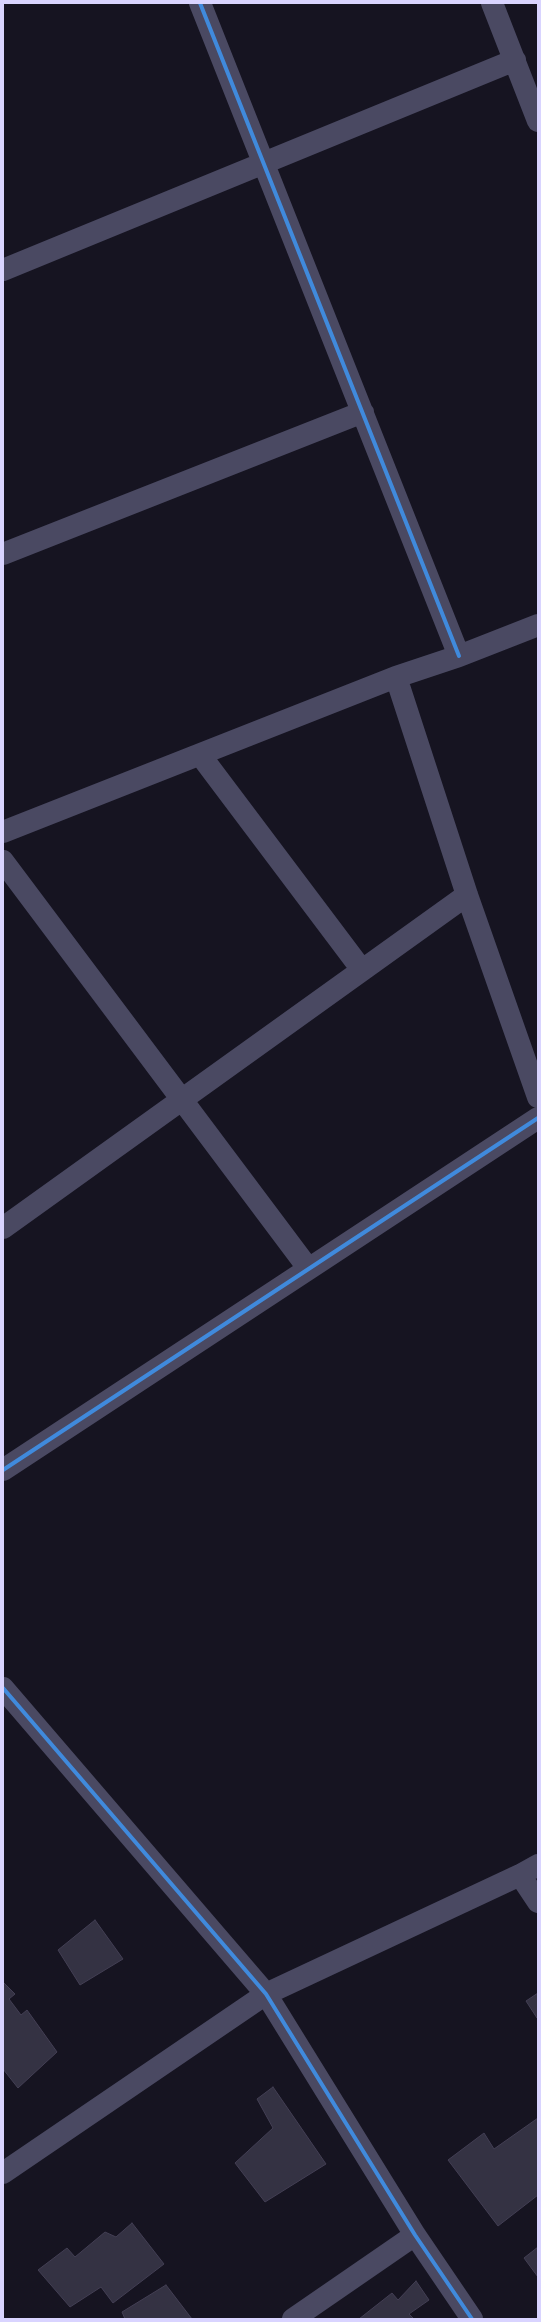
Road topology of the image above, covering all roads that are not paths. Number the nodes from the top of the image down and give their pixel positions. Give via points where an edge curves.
1 (200, 3) edge
2 (492, 3) edge
3 (515, 60) junction
4 (538, 121) edge
5 (263, 163) junction
6 (3, 270) edge
7 (362, 412) junction
8 (3, 554) edge
9 (538, 626) edge
10 (459, 656) junction
11 (396, 677) junction
12 (201, 756) junction
13 (3, 832) edge
14 (3, 861) edge
15 (467, 895) junction
16 (362, 970) junction
17 (538, 1097) edge
18 (182, 1099) junction
19 (538, 1118) edge
20 (3, 1228) edge
21 (308, 1268) junction
22 (3, 1470) edge
23 (3, 1688) edge
24 (529, 1870) edge
25 (538, 1902) edge
26 (266, 1994) junction
27 (3, 2173) edge
28 (415, 2235) junction
29 (293, 2319) edge
30 (472, 2319) edge

1 - 5 street
2 - 3 street
3 - 4 street
3 - 5 street
5 - 6 street
5 - 7 street
7 - 8 street
7 - 10 street
9 - 10 street
10 - 11 street
11 - 12 street
11 - 15 street
12 - 13 street
12 - 16 street
14 - 18 street
15 - 16 street
15 - 17 street
16 - 18 street
18 - 20 street
18 - 21 street
19 - 21 street
21 - 22 street
23 - 26 street
24 - 25 street
24 - 26 street
26 - 27 street
26 - 28 street
28 - 29 street
28 - 30 street

